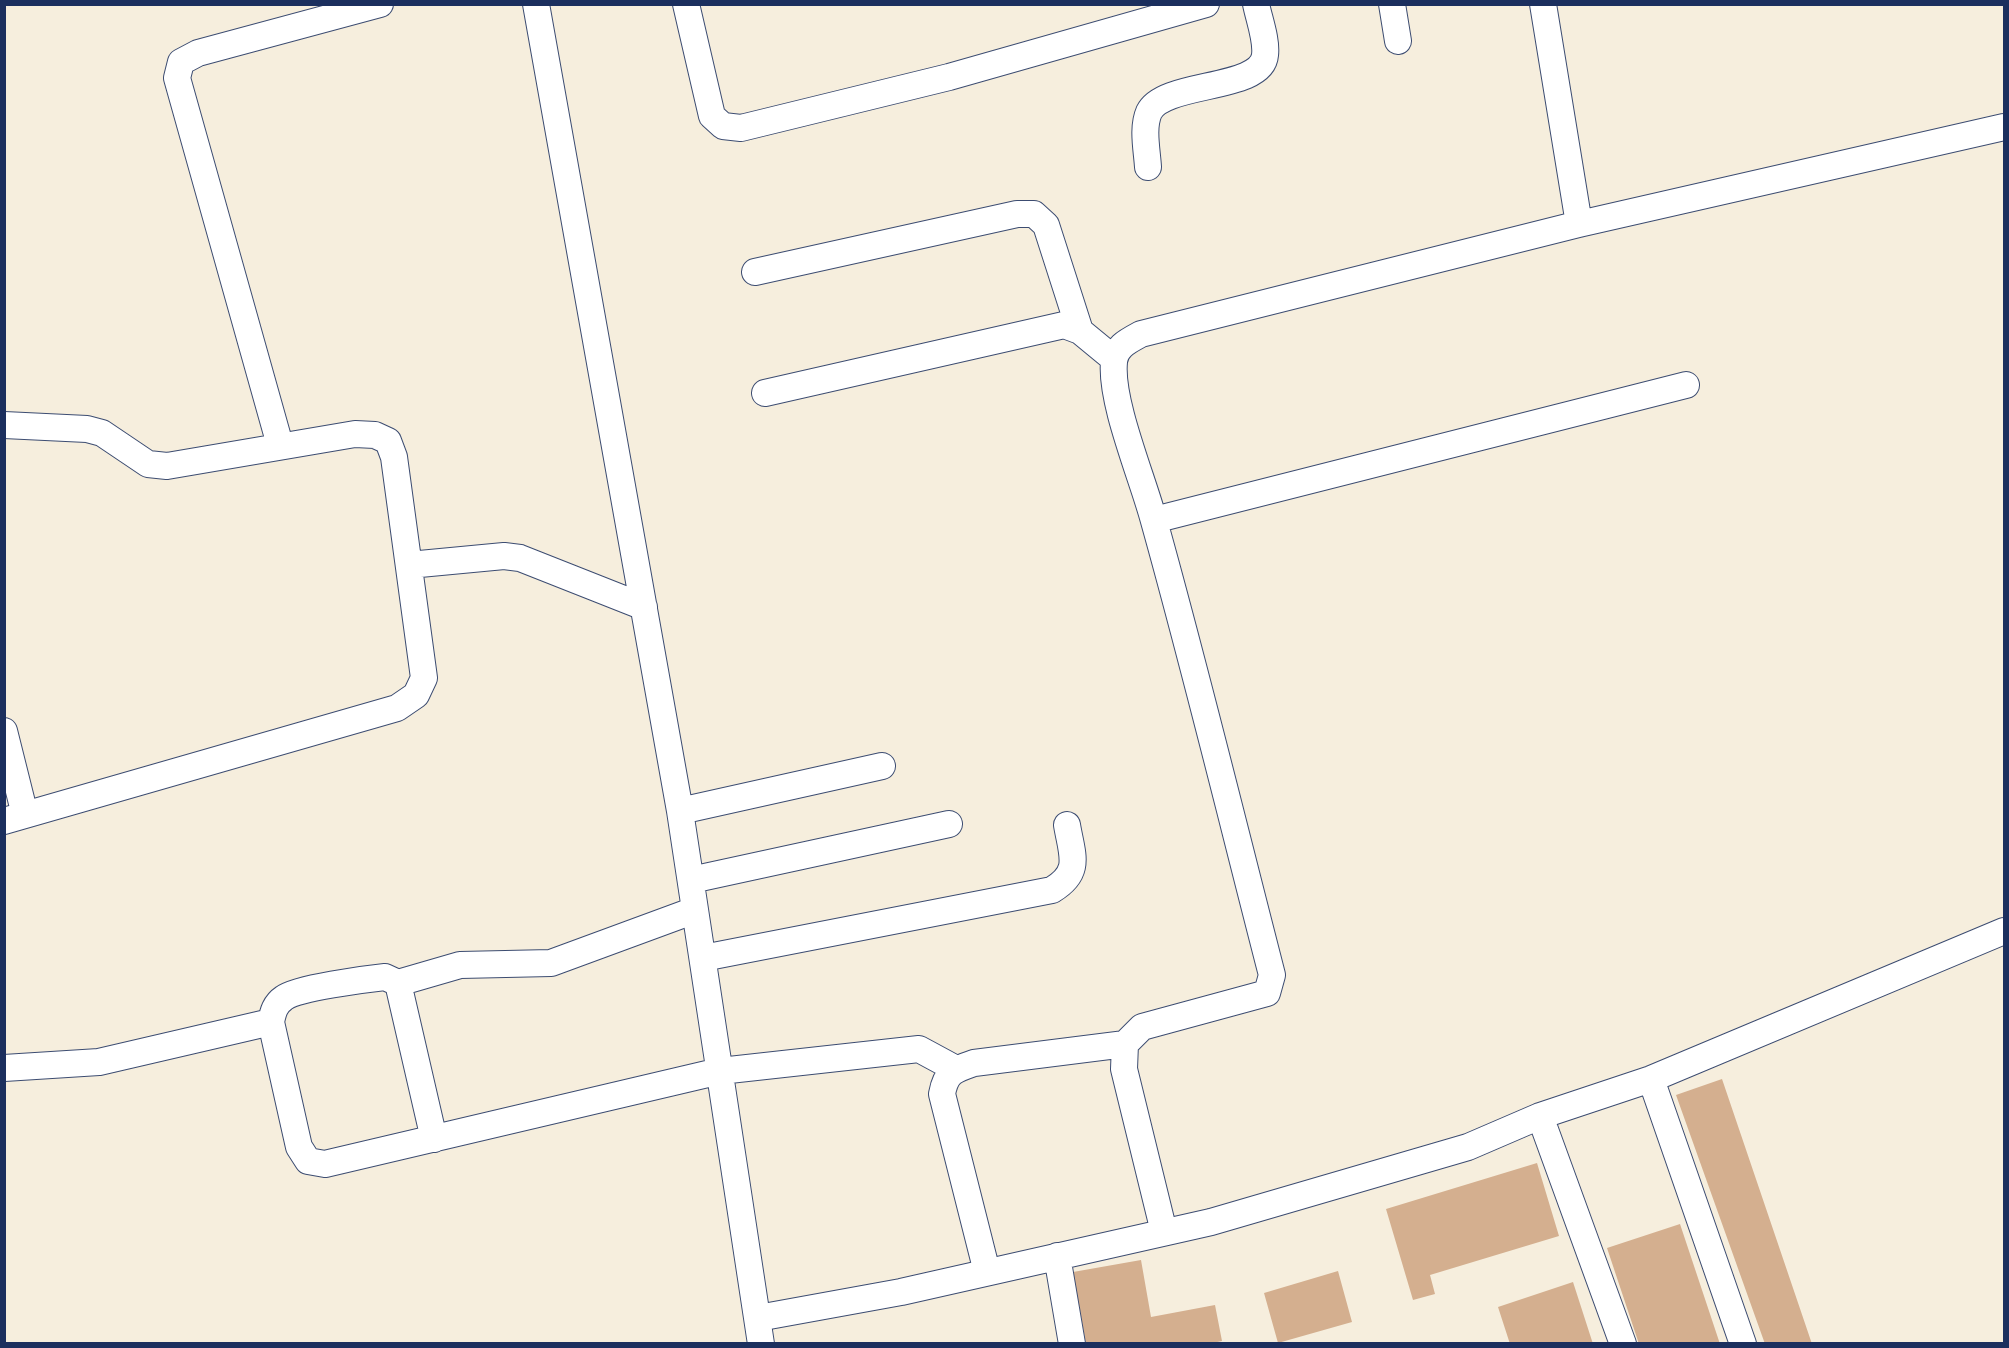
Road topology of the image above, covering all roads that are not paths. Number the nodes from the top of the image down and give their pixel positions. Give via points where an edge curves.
1 (380, 4) edge
2 (536, 4) edge
3 (686, 4) edge
4 (1206, 4) edge
5 (1256, 4) edge
6 (1392, 4) edge
7 (1543, 4) edge
8 (1398, 41) dead end
9 (2004, 127) edge
10 (1148, 167) dead end
11 (1579, 224) junction
12 (755, 272) dead end
13 (1080, 331) junction
14 (1114, 359) junction
15 (1686, 385) dead end
16 (765, 393) dead end
17 (4, 425) edge
18 (280, 445) junction
19 (1154, 520) junction
20 (409, 565) junction
21 (644, 607) junction
22 (4, 731) edge
23 (882, 766) dead end
24 (681, 811) junction
25 (15, 818) edge
26 (949, 824) dead end
27 (1067, 825) dead end
28 (691, 880) junction
29 (696, 910) junction
30 (2004, 931) edge
31 (703, 958) junction
32 (398, 983) junction
33 (271, 1022) junction
34 (1125, 1044) junction
35 (4, 1068) edge
36 (956, 1070) junction
37 (720, 1071) junction
38 (1651, 1079) junction
39 (1540, 1116) junction
40 (434, 1139) junction
41 (1164, 1232) junction
42 (1057, 1256) junction
43 (987, 1272) junction
44 (755, 1335) edge
45 (1072, 1344) edge
46 (1623, 1344) edge
47 (1743, 1344) edge

1 - 18 street via 198,53 181,62 177,78
2 - 21 street
3 - 4 street via 712,116 723,126 741,129 949,77
5 - 10 street via 1265,55 1260,67 1166,98 1150,110 1146,127
6 - 8 street
7 - 11 street
9 - 11 street
11 - 14 street via 1140,334 1122,344
12 - 13 street via 1017,214 1034,214 1046,225
13 - 14 street
13 - 16 street via 1064,325 1041,329
14 - 19 street via 1119,403
15 - 19 street
17 - 18 street via 87,429 102,433 148,464 167,466
18 - 20 street via 355,434 375,435 388,441 394,457
19 - 34 street via 1272,975 1267,993 1142,1027
20 - 21 street via 504,556 520,558
20 - 25 street via 424,678 416,695 397,708
21 - 24 street
22 - 25 street
23 - 24 street
24 - 28 street
26 - 28 street
27 - 31 street via 1073,870 1066,881 1052,890
28 - 29 street
29 - 31 street
29 - 32 street via 551,963 460,965
30 - 38 street
31 - 37 street
32 - 33 street via 385,977 285,996 274,1007
32 - 40 street
33 - 35 street via 99,1062
33 - 40 street via 298,1147 308,1161 325,1164
34 - 36 street via 974,1063
34 - 41 street via 1124,1069
36 - 37 street via 920,1049
36 - 43 street via 945,1080 942,1094
37 - 40 street
37 - 44 street
38 - 39 street
38 - 47 street
39 - 41 street via 1468,1147
39 - 46 street
41 - 42 street
42 - 43 street
42 - 45 street
43 - 44 street via 901,1292

